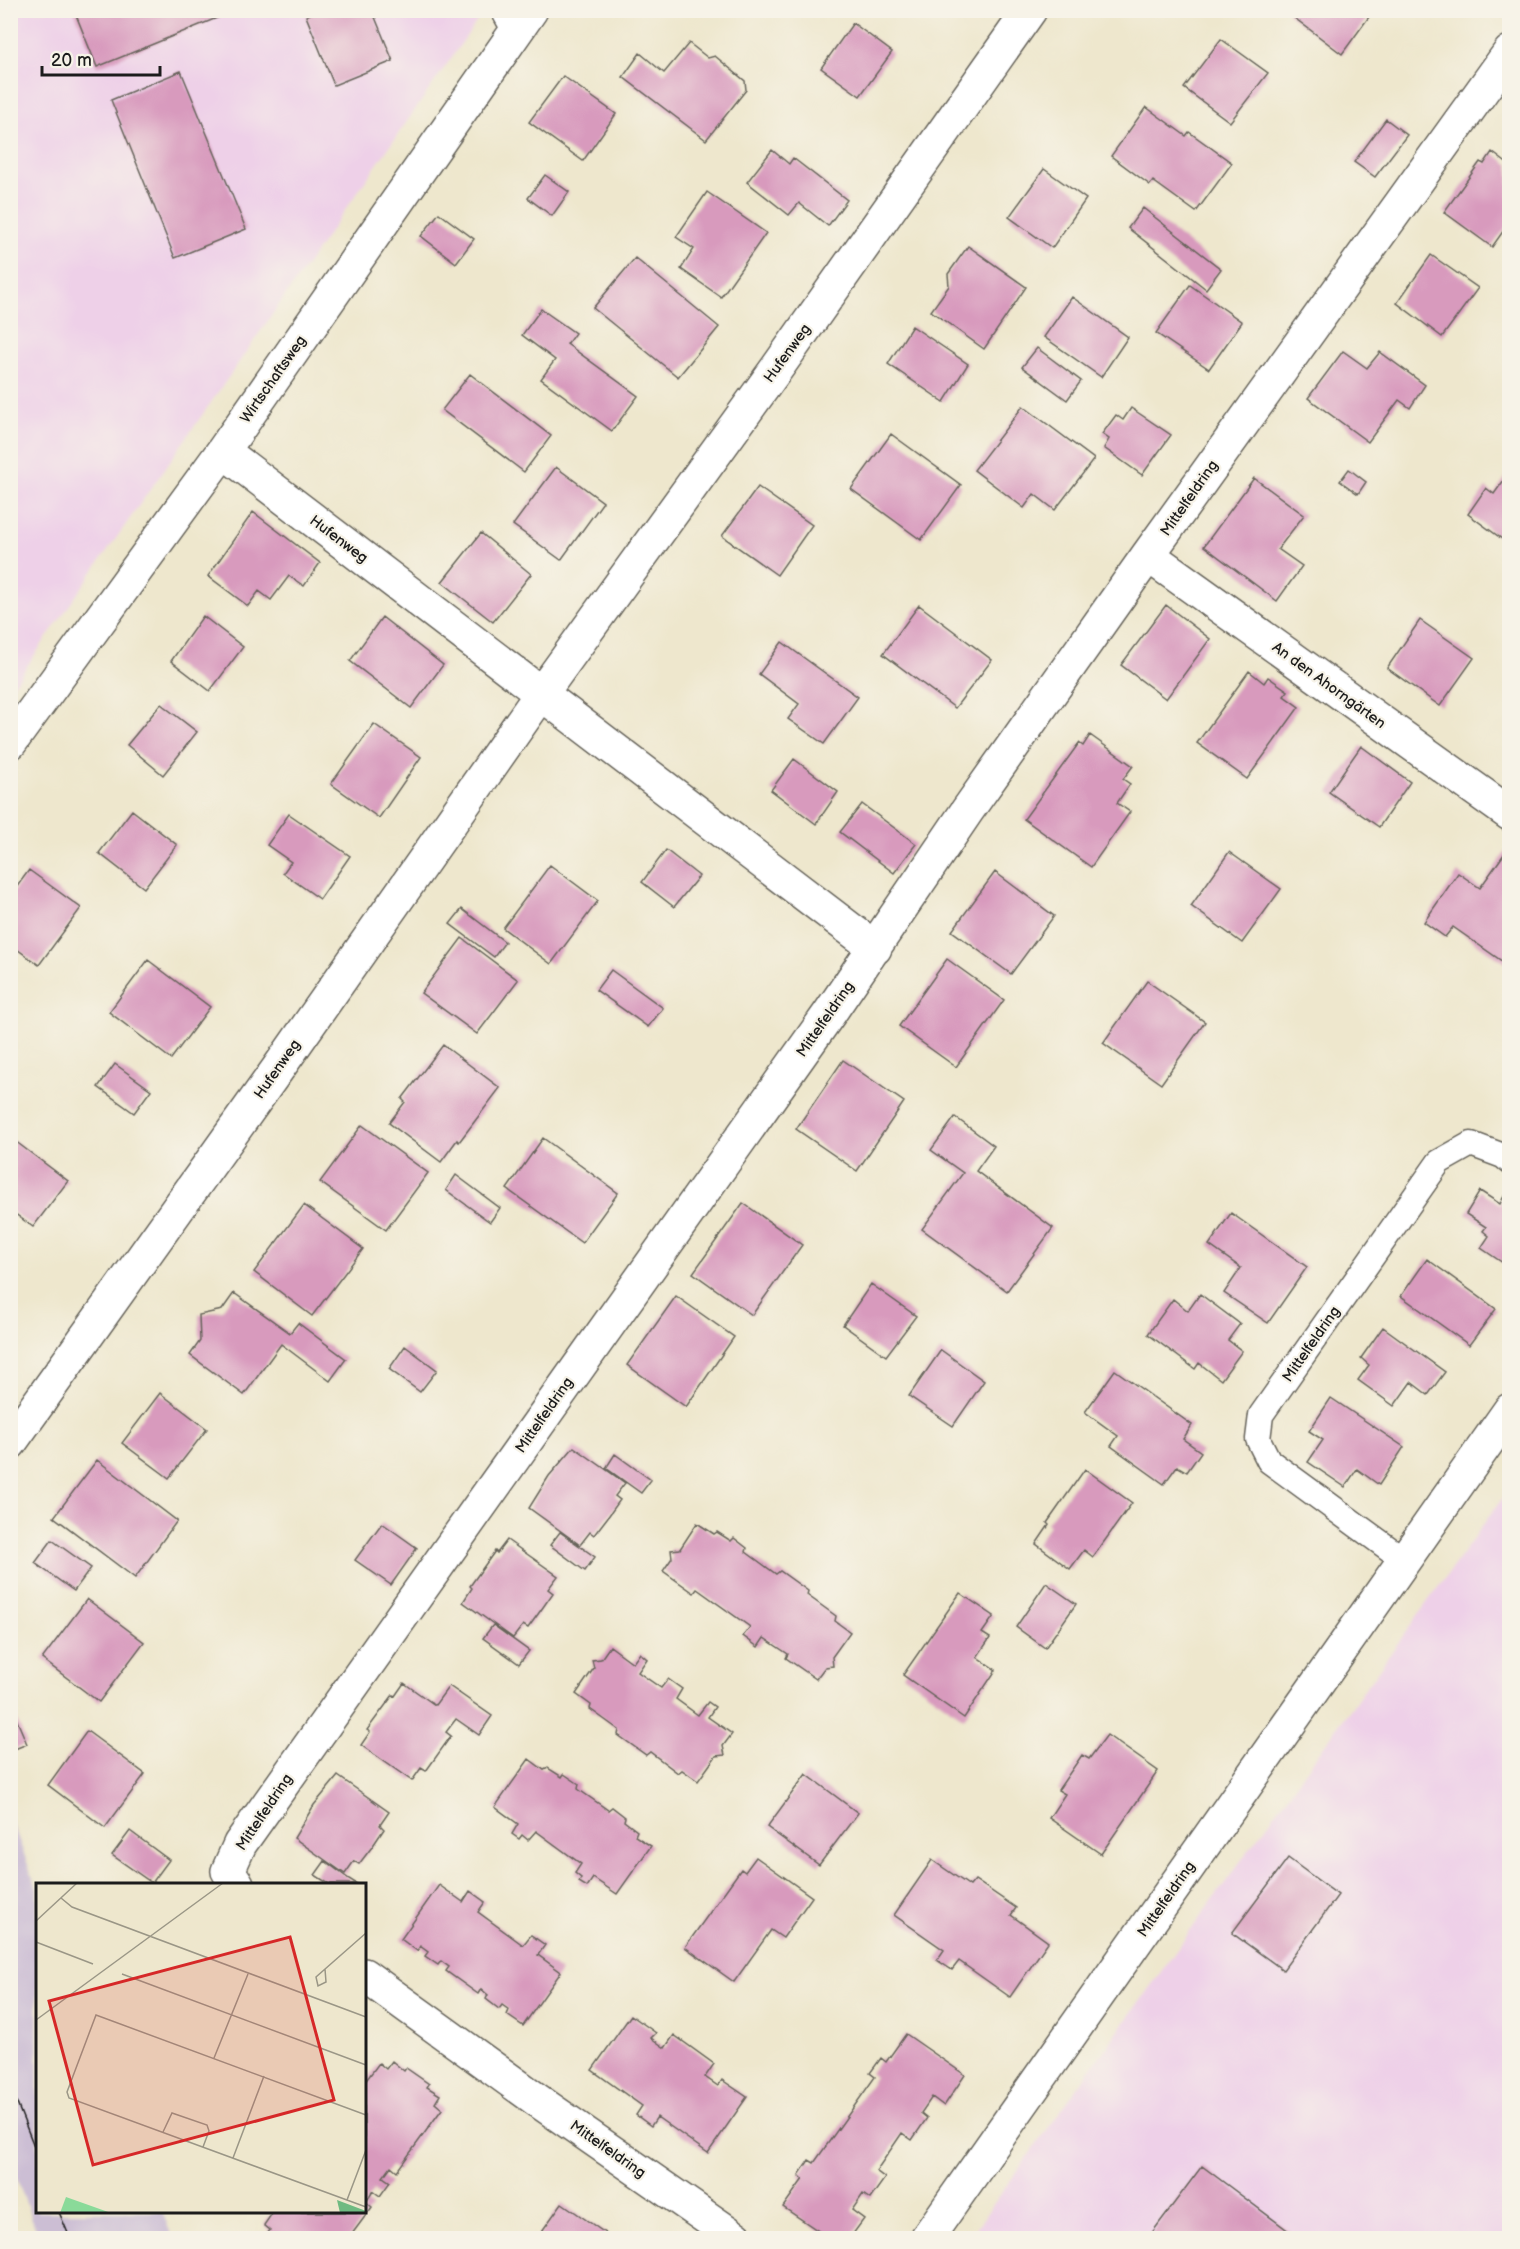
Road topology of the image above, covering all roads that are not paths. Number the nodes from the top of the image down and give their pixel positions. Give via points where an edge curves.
1 (1030, 10) edge
2 (516, 18) edge
3 (1509, 52) edge
4 (223, 451) junction
5 (1148, 555) junction
6 (541, 694) junction
7 (10, 743) edge
8 (1509, 814) edge
9 (875, 948) junction
10 (1509, 1162) edge
11 (1509, 1410) edge
12 (10, 1443) edge
13 (1403, 1559) junction
14 (236, 1883) edge
15 (366, 1976) edge
16 (736, 2238) edge
17 (927, 2238) edge

1 - 6 street, Hufenweg
2 - 4 street, Wirtschaftsweg
3 - 5 street, Mittelfeldring
4 - 6 street, Hufenweg
4 - 7 street, Wirtschaftsweg
5 - 8 street, An den Ahorngärten
5 - 9 street, Mittelfeldring
6 - 9 street
6 - 12 street, Hufenweg
9 - 14 street, Mittelfeldring via 240,1844 228,1871
10 - 13 lane, Mittelfeldring via 1471,1144 1439,1161 1261,1415 1258,1439 1269,1461
11 - 13 street, Mittelfeldring
13 - 17 street, Mittelfeldring
15 - 16 street, Mittelfeldring

